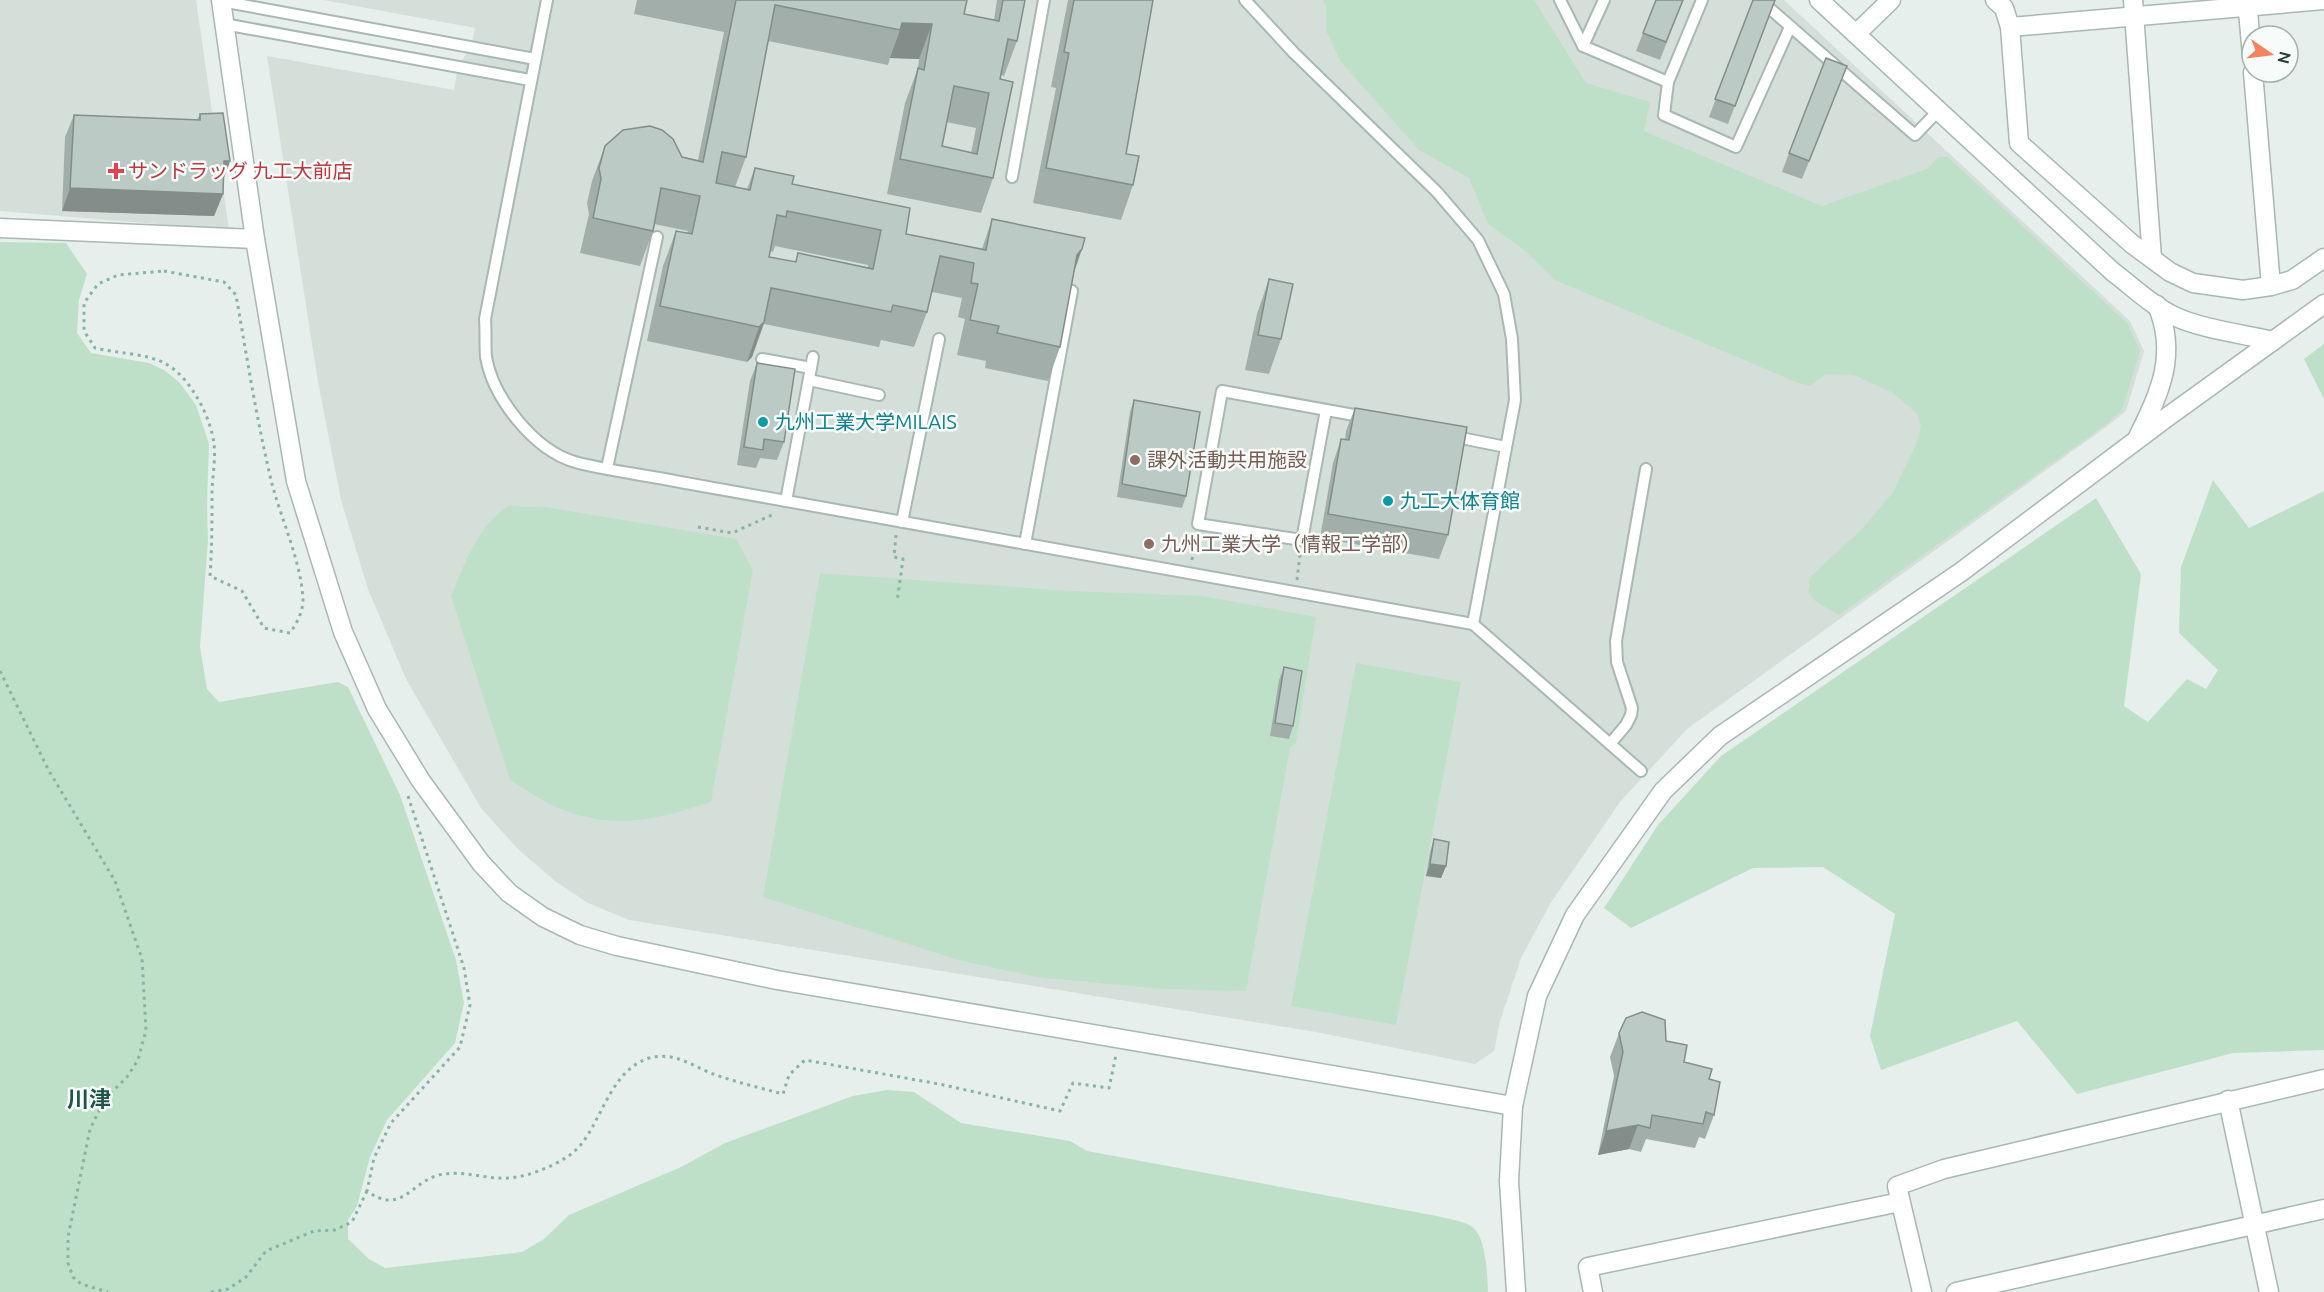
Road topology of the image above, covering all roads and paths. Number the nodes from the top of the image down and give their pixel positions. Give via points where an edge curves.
1 (547, 0) edge
2 (1044, 0) edge
3 (1245, 0) edge
4 (1560, 0) edge
5 (1604, 0) edge
6 (1702, 0) edge
7 (1760, 0) edge
8 (1819, 0) edge
9 (1891, 0) edge
10 (2324, 0) edge
11 (221, 1) edge
12 (2001, 3) edge
13 (2248, 3) edge
14 (2134, 8) edge
15 (224, 24) junction
16 (2250, 24) edge
17 (1790, 27) junction
18 (2010, 27) junction
19 (1856, 34) junction
20 (451, 43) junction
21 (1583, 46) junction
22 (535, 59) junction
23 (446, 64) junction
24 (530, 80) junction
25 (1668, 82) junction
26 (2254, 84) edge
27 (1938, 111) junction
28 (1012, 177) dead end
29 (0, 228) edge
30 (657, 237) edge
31 (255, 239) junction
32 (2152, 258) junction
33 (2324, 258) edge
34 (2271, 286) junction
35 (1072, 291) edge
36 (2324, 304) edge
37 (2157, 305) junction
38 (939, 339) dead end
39 (2273, 341) junction
40 (813, 357) dead end
41 (762, 359) dead end
42 (811, 368) junction
43 (249, 375) joint
44 (809, 380) junction
45 (879, 395) dead end
46 (1326, 410) junction
47 (1382, 421) edge
48 (1438, 433) edge
49 (2136, 441) junction
50 (1506, 447) junction
51 (607, 468) junction
52 (1646, 469) dead end
53 (786, 501) junction
54 (899, 521) junction
55 (1198, 524) junction
56 (698, 527) dead end
57 (1302, 540) junction
58 (1025, 544) junction
59 (1190, 575) junction
60 (1295, 593) junction
61 (897, 602) dead end
62 (1473, 624) junction
63 (0, 671) edge
64 (1610, 744) junction
65 (1641, 771) dead end
66 (406, 789) dead end
67 (1116, 1053) dead end
68 (2324, 1079) edge
69 (2228, 1101) junction
70 (1513, 1106) junction
71 (367, 1191) junction
72 (1900, 1202) junction
73 (2324, 1209) edge
74 (2254, 1225) junction
75 (108, 1292) edge
76 (210, 1292) edge
77 (1516, 1292) edge
78 (1593, 1292) edge
79 (1922, 1292) edge
80 (1956, 1292) edge
81 (2270, 1292) edge

1 - 22 lane
2 - 28 lane
3 - 50 lane via 1437,192 1478,240 1504,294 1512,339 1515,400
4 - 21 lane
5 - 21 lane
6 - 25 lane
7 - 17 lane
8 - 19 street
9 - 19 street
10 - 13 street
11 - 15 street
11 - 20 lane
12 - 18 street
13 - 14 street
13 - 16 street
14 - 18 street
14 - 32 street
15 - 23 lane
15 - 31 street
17 - 25 lane via 1736,147 1664,116
17 - 27 lane via 1915,135
18 - 32 street via 2019,143
19 - 27 street
20 - 22 lane
20 - 23 lane
21 - 25 lane
22 - 24 lane
23 - 24 lane
24 - 51 lane via 485,320 486,357 496,389 517,421 546,446 573,461
26 - 34 street
27 - 37 street via 2114,272
29 - 31 street
30 - 51 lane
31 - 70 street via 296,481 343,632 377,709 421,781 480,863 509,893 543,917 580,935 617,946 777,980
32 - 34 street via 2193,283 2243,290
33 - 34 street via 2292,280
35 - 58 lane
36 - 39 street
37 - 39 street via 2196,324
37 - 49 street via 2167,337 2166,363 2161,386
38 - 54 lane
39 - 49 street
40 - 42 lane
41 - 42 lane
42 - 44 lane
43 - 43 path via 266,460 299,572 303,602 298,622 290,633 264,628 242,591 210,576 214,443 202,405 184,379 166,363 95,348 84,331 84,303 98,284 118,275 164,271 224,282 236,295
44 - 45 lane
44 - 53 lane
46 - 47 lane
46 - 55 lane via 1222,391
46 - 57 lane
48 - 50 lane
49 - 70 street via 1961,572 1720,736 1663,791 1575,915 1537,996
50 - 62 lane
51 - 53 lane
52 - 64 lane via 1616,641 1617,662 1632,708
53 - 54 lane
53 - 56 path via 784,509 732,533
54 - 58 lane
54 - 61 path via 894,557 903,559
55 - 57 lane
55 - 59 path
57 - 60 path
58 - 59 lane
59 - 60 lane
60 - 62 lane
62 - 64 lane
63 - 75 path via 49,771 116,881 142,959 146,1030 138,1060 105,1099 90,1130 68,1237 68,1263 73,1277 81,1284
64 - 65 lane
66 - 71 path via 464,968 470,1005 459,1047 391,1123 374,1158
67 - 71 path via 1108,1088 1073,1083 1060,1111 806,1060 789,1075 783,1094 674,1058 650,1058 624,1073 582,1142 569,1156 552,1165 500,1179 457,1173 439,1175 406,1196 387,1199 376,1198
68 - 69 street
69 - 72 street via 1944,1169 1897,1186
69 - 74 street
70 - 77 street via 1509,1181
71 - 76 path via 352,1222 335,1230 314,1231 266,1251 246,1277 228,1289
72 - 78 street via 1588,1267
72 - 79 street
73 - 74 street
74 - 80 street
74 - 81 street

